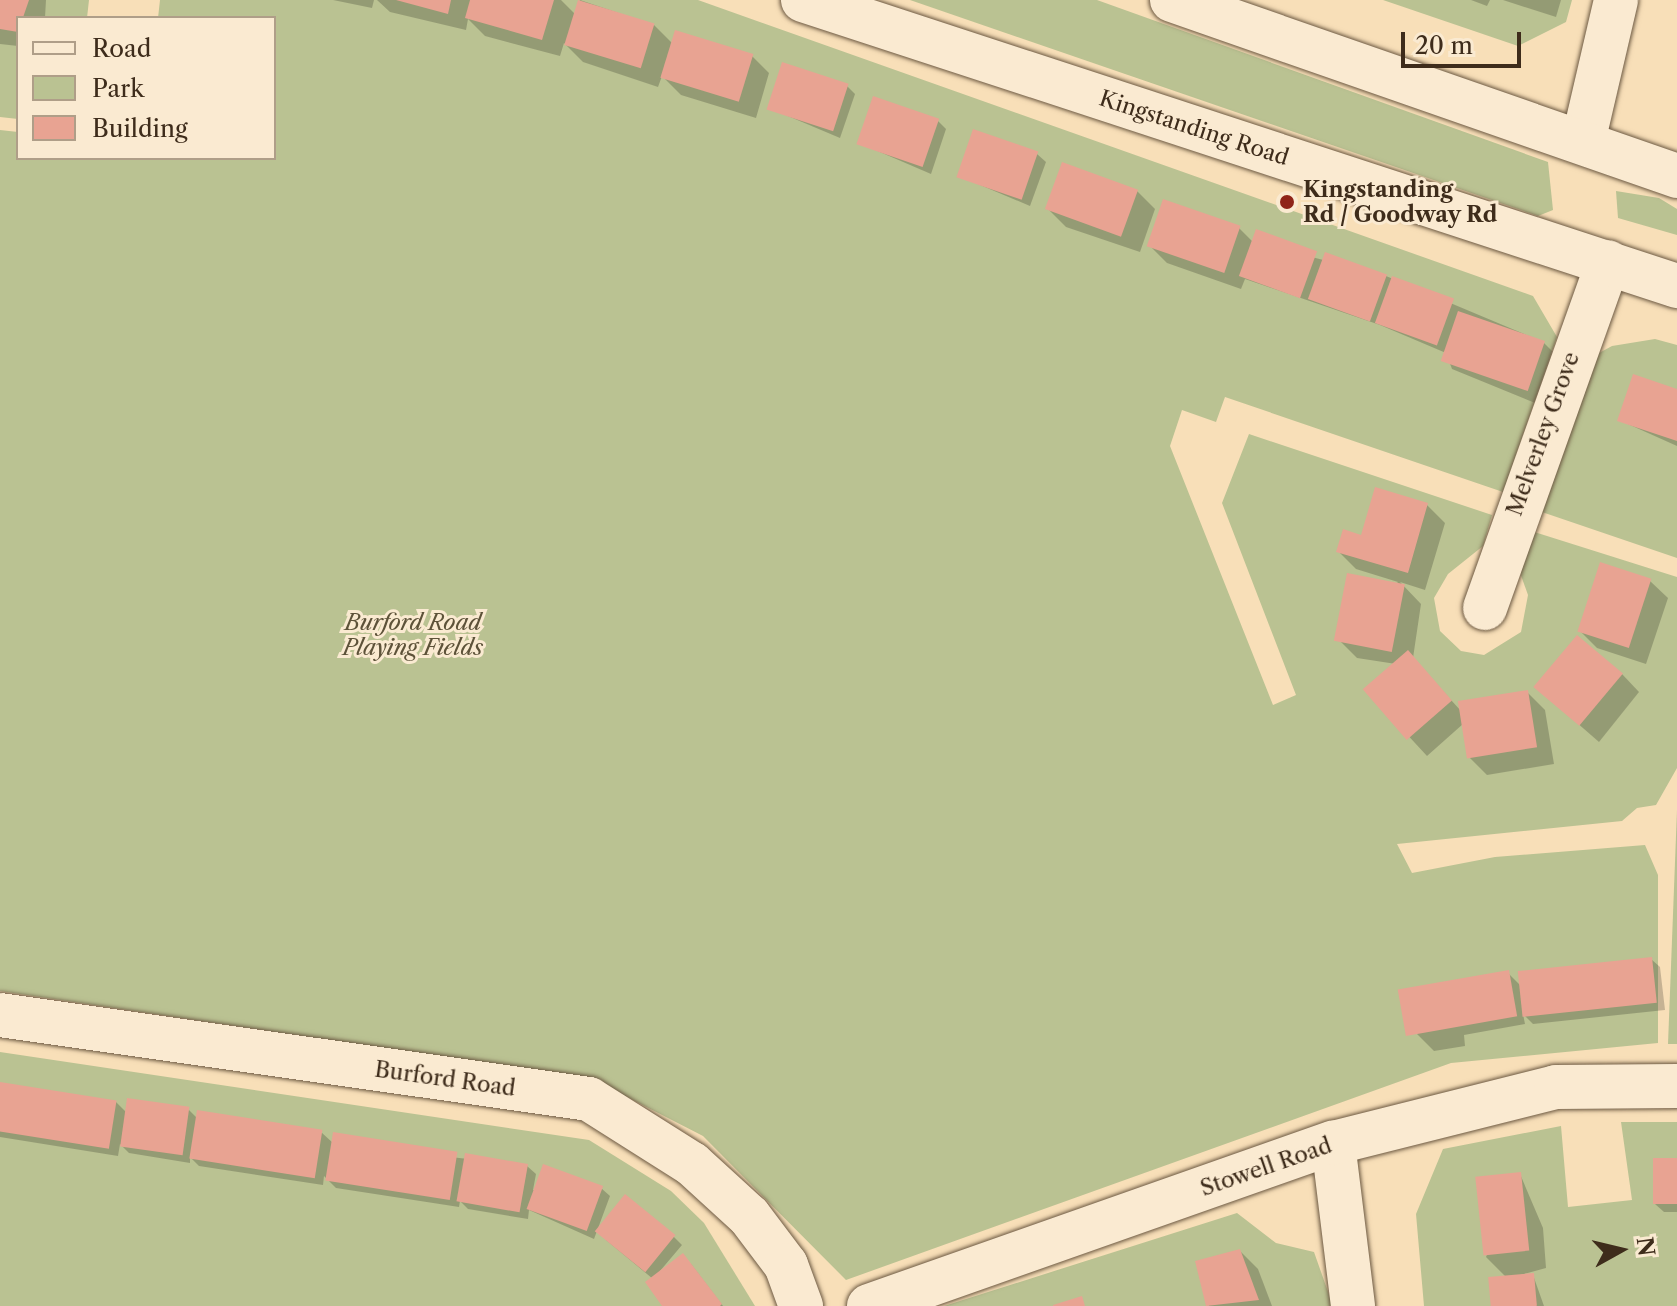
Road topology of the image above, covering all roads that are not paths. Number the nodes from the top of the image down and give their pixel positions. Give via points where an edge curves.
1 (803, 0) edge
2 (1172, 0) edge
3 (1616, 0) edge
4 (1583, 142) junction
5 (1677, 176) edge
6 (1608, 262) junction
7 (1677, 286) edge
8 (1485, 608) dead end
9 (0, 1015) edge
10 (1677, 1086) edge
11 (1333, 1143) junction
12 (801, 1306) edge
13 (869, 1306) edge
14 (1353, 1306) edge

1 - 6 street, Kingstanding Road
2 - 4 street
3 - 4 street
4 - 5 street
6 - 7 street, Kingstanding Road
6 - 8 street, Melverley Grove
9 - 12 street, Burford Road via 589,1099 692,1164 749,1216 786,1265
10 - 11 street, Stowell Road via 1556,1087
11 - 13 street, Stowell Road
11 - 14 street

